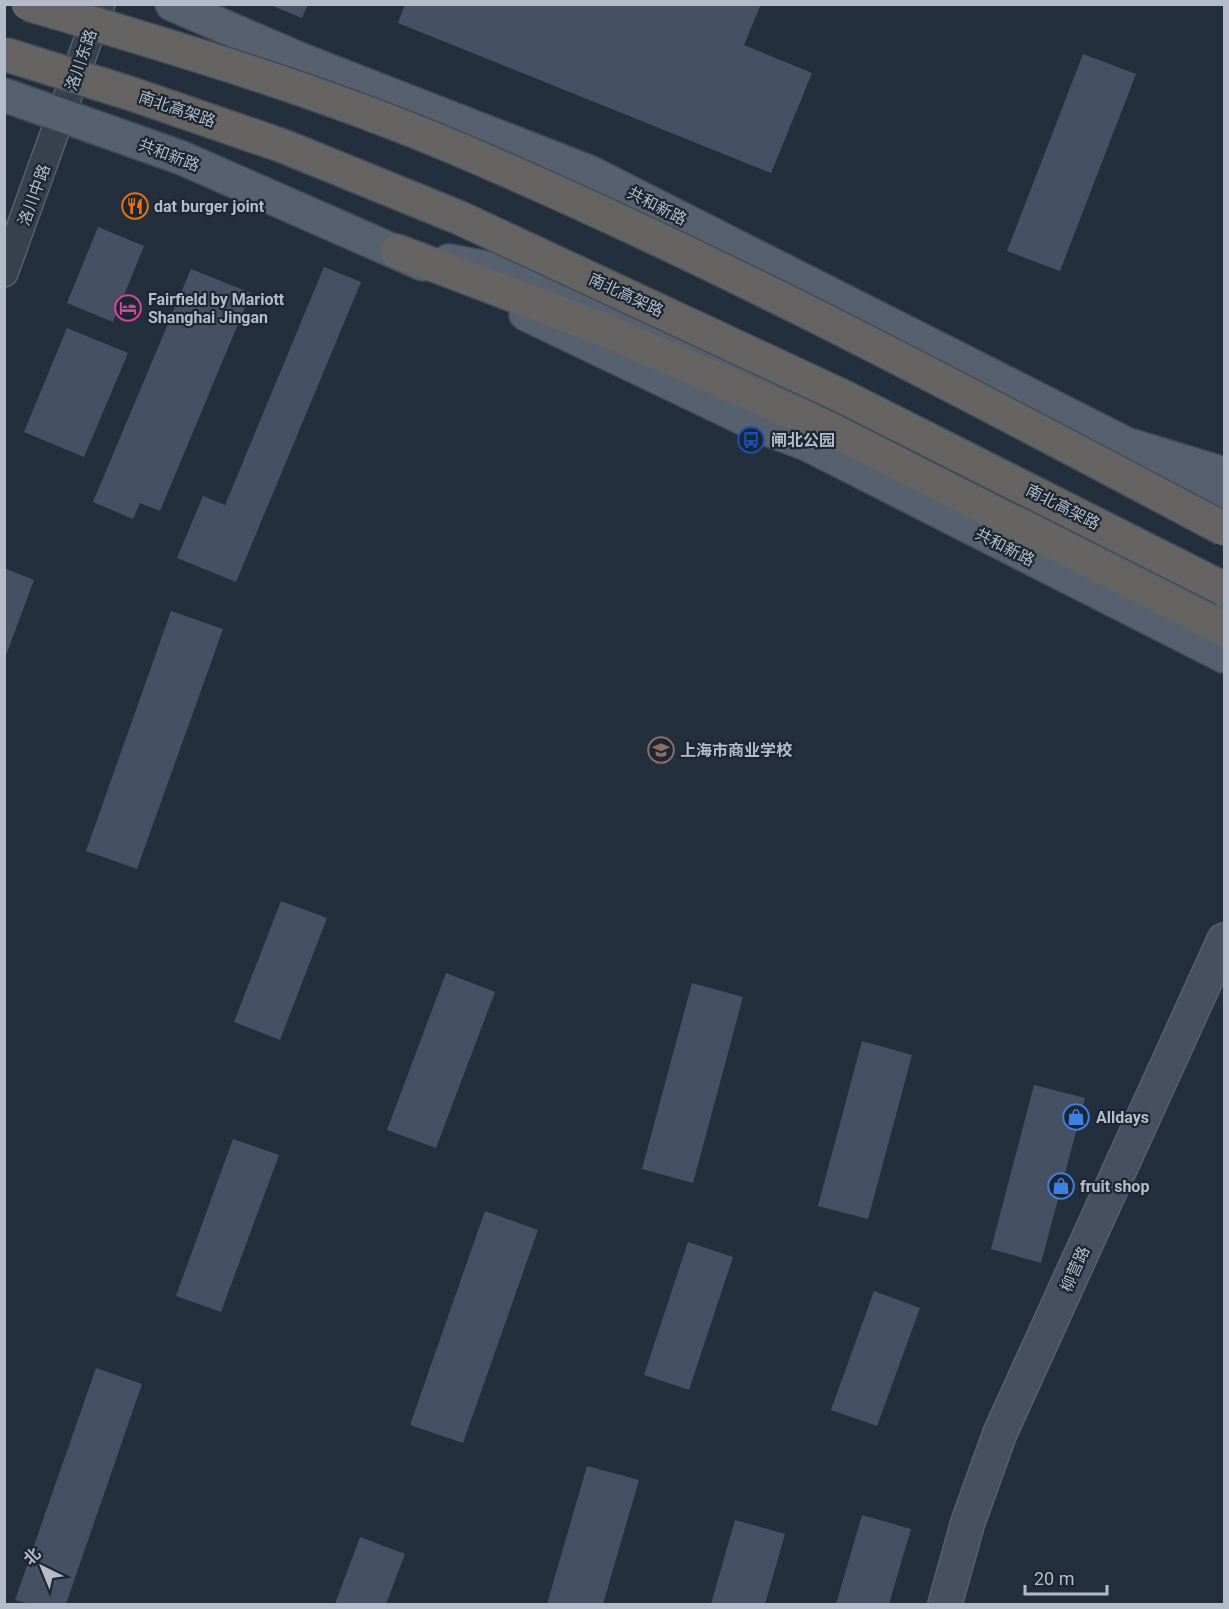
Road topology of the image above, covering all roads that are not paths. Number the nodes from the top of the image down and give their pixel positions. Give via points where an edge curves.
1 (28, 4) edge
2 (78, 4) edge
3 (101, 4) edge
4 (172, 4) edge
5 (167, 45) junction
6 (4, 54) edge
7 (7, 100) edge
8 (62, 116) junction
9 (397, 251) junction
10 (4, 273) edge
11 (1126, 444) junction
12 (1224, 474) edge
13 (1224, 504) edge
14 (1224, 529) edge
15 (1224, 589) edge
16 (1224, 609) edge
17 (1224, 629) edge
18 (1224, 656) edge
19 (1224, 940) edge
20 (945, 1605) edge

1 - 5 highway, bridge
2 - 5 highway, bridge
3 - 8 street, 洛川东路
4 - 11 main road, 共和新路 via 299,59 589,172
5 - 14 highway, bridge via 456,148 604,214 871,342
6 - 15 highway, 南北高架路, bridge via 283,146 460,218 846,398
7 - 8 main road, 共和新路
8 - 9 main road, 共和新路 via 182,158
8 - 10 street, 洛川中路
9 - 16 main road, 共和新路 via 533,278 718,359
9 - 17 highway via 605,330 824,426
9 - 18 main road, 共和新路 via 762,428 807,444
11 - 12 main road, 共和新路
11 - 13 main road, 共和新路
19 - 20 main road, 柳营路 via 1000,1433 968,1522

